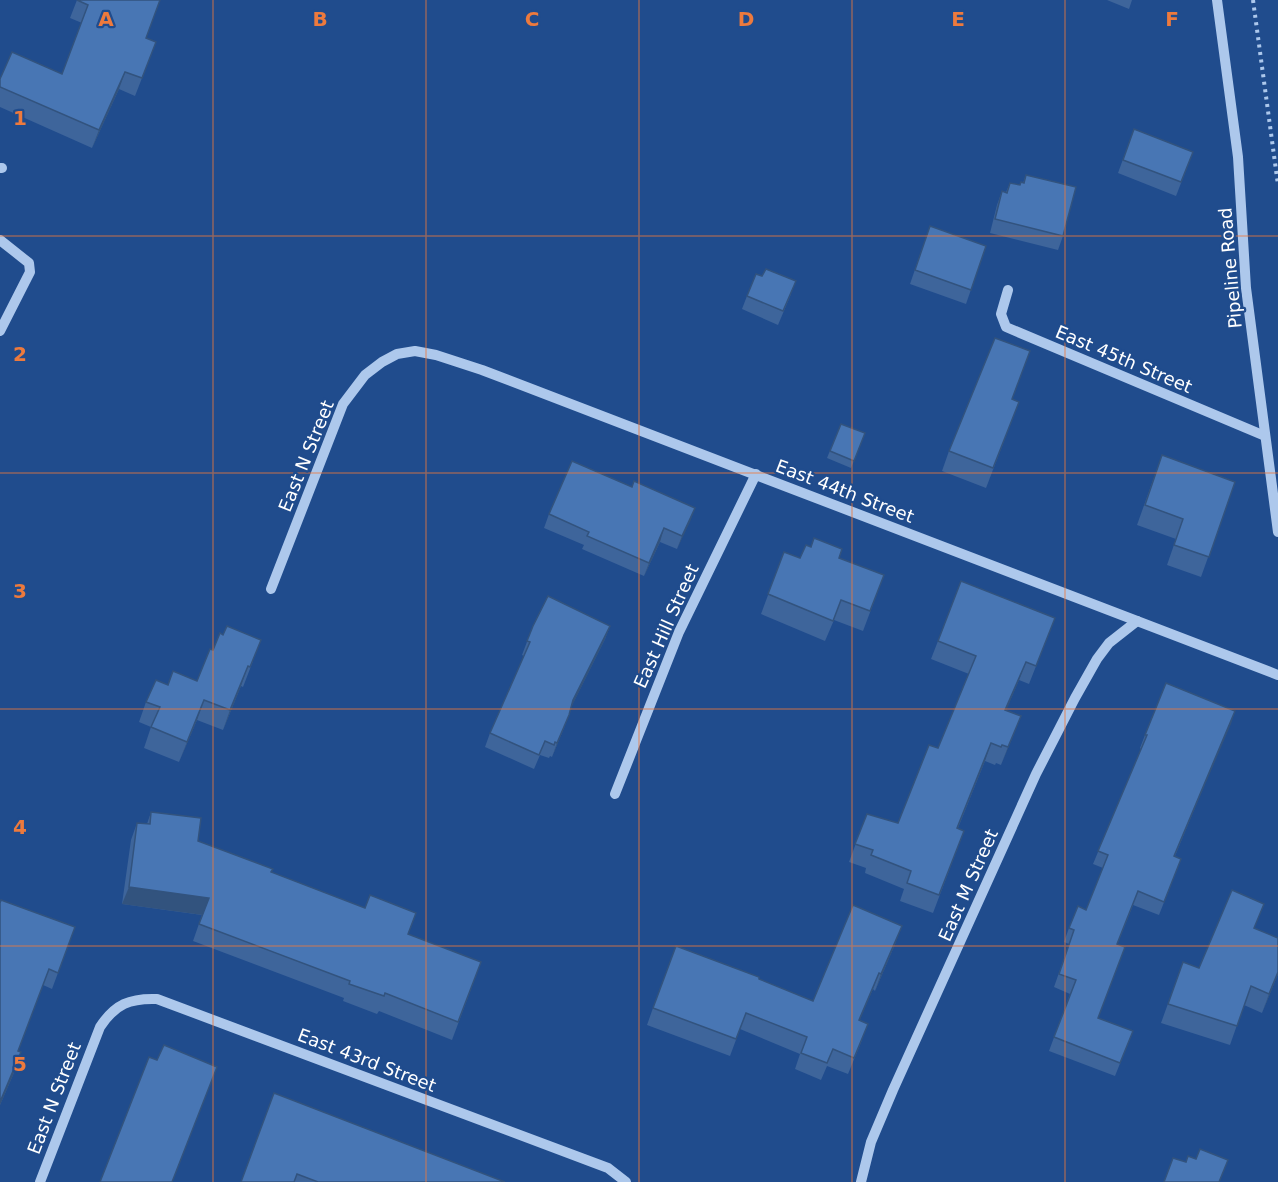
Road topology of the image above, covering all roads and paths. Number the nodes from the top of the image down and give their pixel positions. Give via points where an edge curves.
1 (1217, 0) edge
2 (1253, 0) edge
3 (1278, 185) edge
4 (0, 240) edge
5 (1008, 290) dead end
6 (0, 332) edge
7 (397, 354) joint
8 (1265, 436) junction
9 (756, 474) junction
10 (1278, 532) edge
11 (271, 589) dead end
12 (1137, 621) junction
13 (1278, 675) edge
14 (615, 794) dead end
15 (100, 1027) joint
16 (40, 1182) edge
17 (626, 1182) edge
18 (861, 1182) edge

1 - 8 street, Pipeline Road via 1238,157 1246,288
2 - 3 path
4 - 6 street via 24,257 30,272
5 - 8 street, East 45th Street via 1001,314 1006,327
7 - 9 street, East 44th Street via 415,351 473,367
7 - 11 street, East N Street via 365,375 343,404
8 - 10 street, Pipeline Road
9 - 12 street, East 44th Street
9 - 14 street, East Hill Street via 679,632
12 - 13 street, East 44th Street
12 - 18 street, East M Street via 1109,643 1097,659 1036,774 893,1090 871,1142
15 - 16 street, East N Street
15 - 17 street, East 43rd Street via 110,1012 123,1004 140,998 157,999 608,1168

